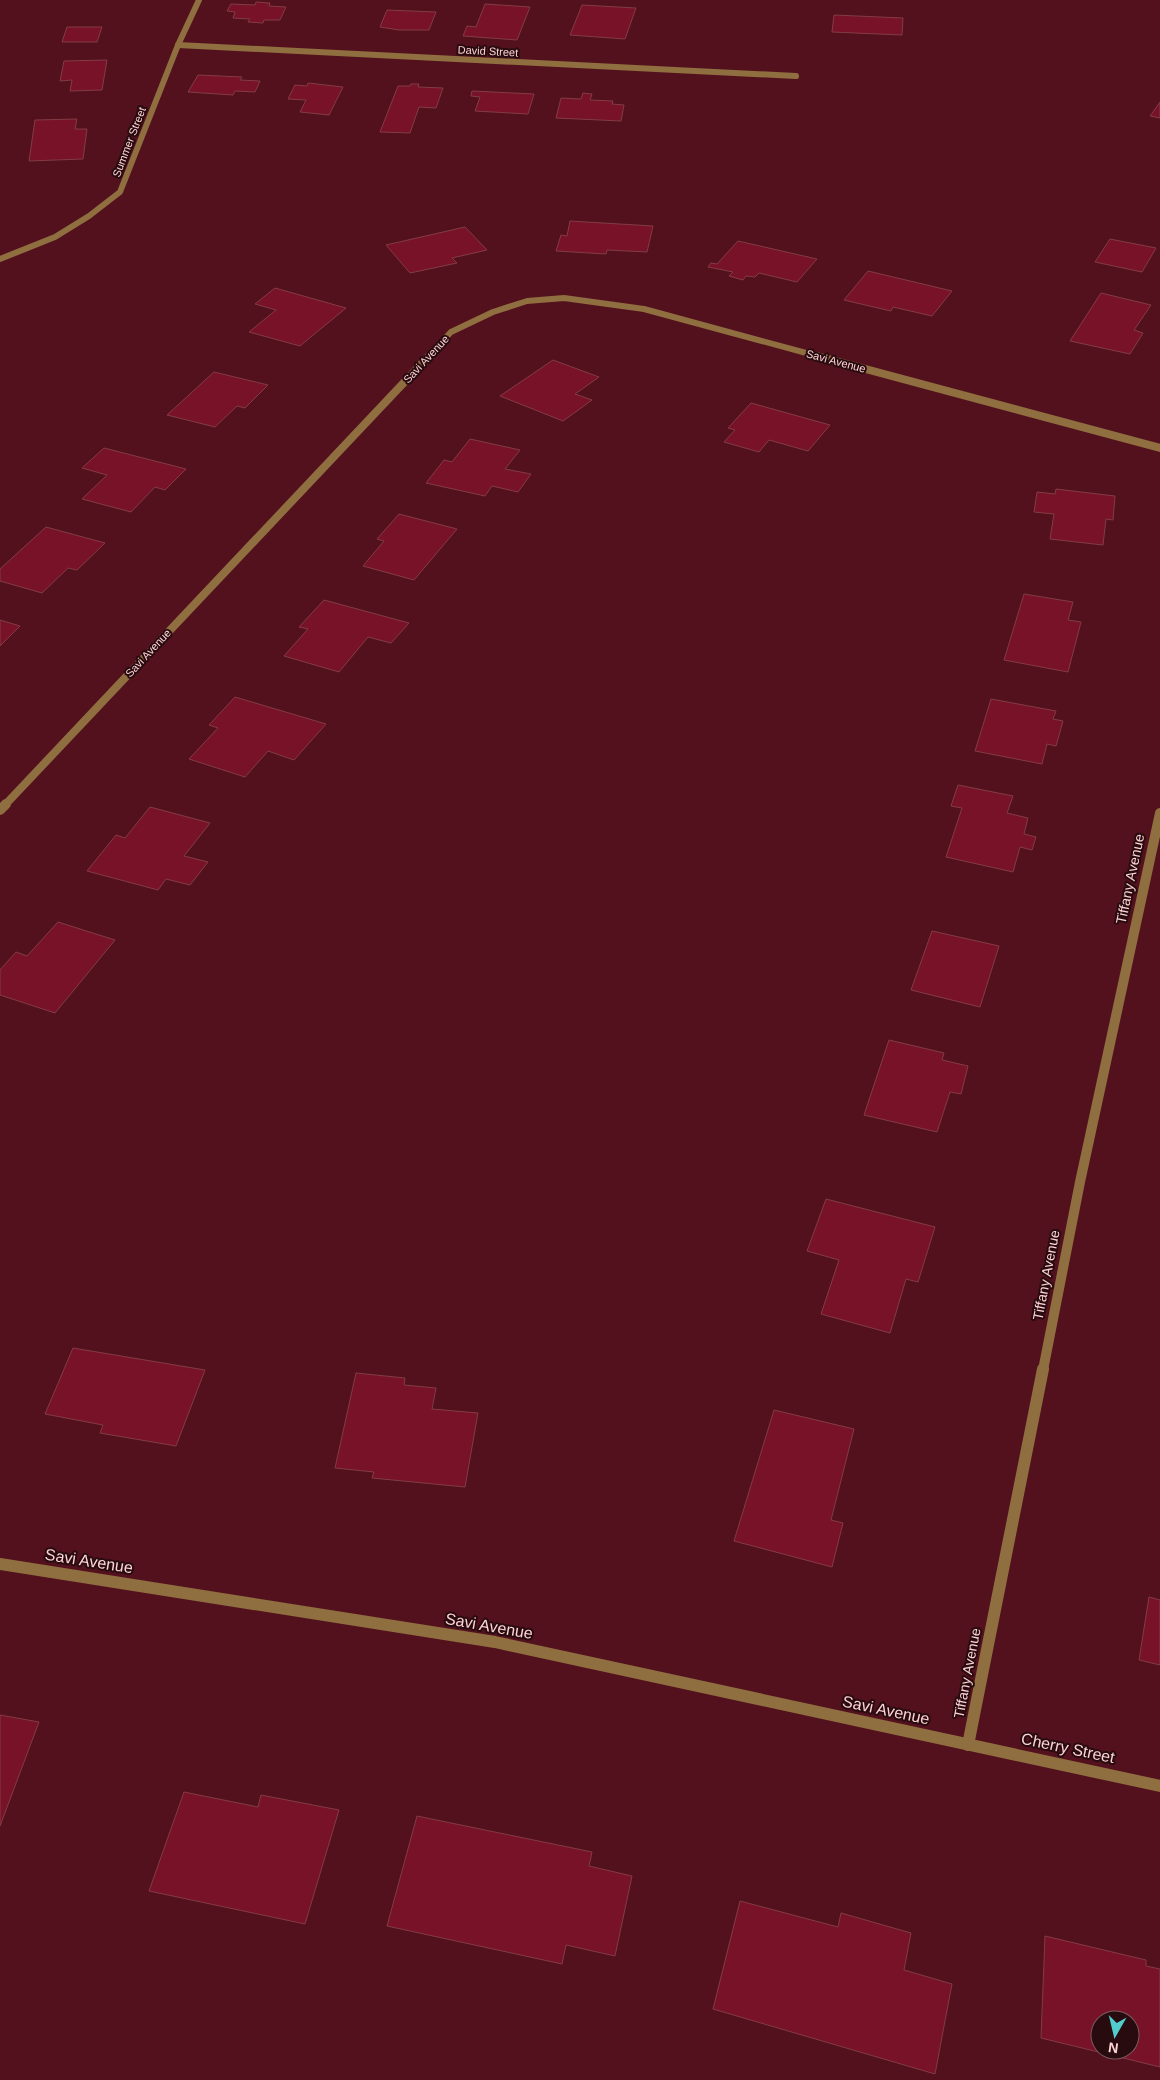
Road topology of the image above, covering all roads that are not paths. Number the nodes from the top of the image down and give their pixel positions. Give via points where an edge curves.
1 (199, 0) edge
2 (178, 45) junction
3 (796, 76) dead end
4 (0, 259) edge
5 (1160, 448) edge
6 (0, 810) edge
7 (1160, 813) edge
8 (0, 1564) edge
9 (968, 1745) junction
10 (1160, 1786) edge

1 - 2 street, Summer Street
2 - 3 street, David Street
2 - 4 street, Summer Street via 120,192 55,237
5 - 6 street, Savi Avenue via 644,310 591,300 536,299 492,312 451,332
7 - 9 street, Tiffany Avenue via 1080,1182
8 - 9 street, Savi Avenue via 495,1642
9 - 10 street, Cherry Street

